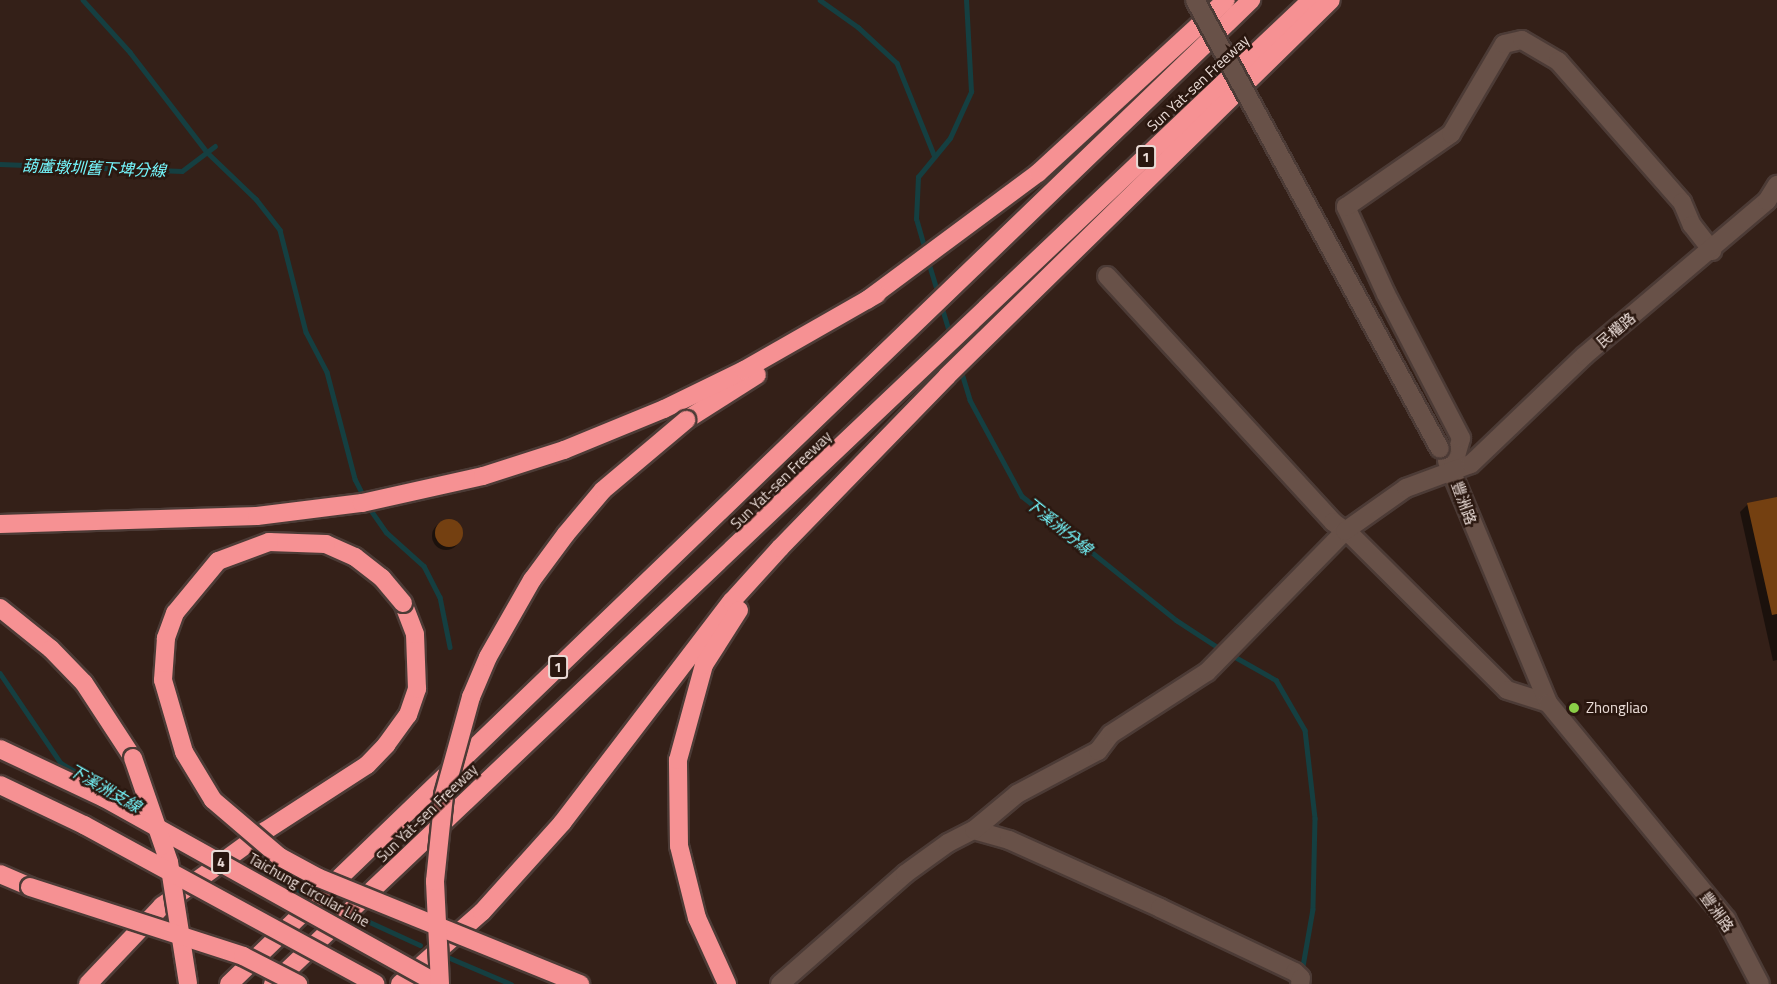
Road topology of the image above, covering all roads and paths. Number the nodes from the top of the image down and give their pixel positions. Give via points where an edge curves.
1 (1195, 0) edge
2 (1226, 0) edge
3 (1251, 0) edge
4 (1311, 0) edge
5 (1331, 0) edge
6 (1777, 185) edge
7 (1712, 250) junction
8 (1107, 276) dead end
9 (753, 371) junction
10 (1452, 470) junction
11 (0, 524) edge
12 (1345, 531) junction
13 (780, 549) junction
14 (0, 608) edge
15 (1548, 702) junction
16 (0, 749) edge
17 (0, 785) edge
18 (974, 830) junction
19 (0, 874) edge
20 (88, 984) edge
21 (188, 984) edge
22 (229, 984) edge
23 (273, 984) edge
24 (298, 984) edge
25 (376, 984) edge
26 (400, 984) edge
27 (439, 984) edge
28 (580, 984) edge
29 (727, 984) edge
30 (780, 984) edge
31 (1300, 984) edge
32 (1760, 984) edge

1 - 10 street, 豐洲路, bridge
2 - 9 highway via 1038,172 950,242 877,294
3 - 22 highway, Sun Yat-sen Freeway / 1
4 - 23 highway, Sun Yat-sen Freeway / 1
5 - 13 highway via 947,376
6 - 7 street, 民權路 via 1767,201
7 - 10 street, 民權路 via 1584,356 1471,464
7 - 10 street via 1692,225 1682,202 1558,61 1522,40 1503,44 1451,134 1346,207 1461,438
8 - 12 street
9 - 11 highway via 572,447 483,476 362,503 256,516
9 - 27 highway, bridge via 686,420 603,490 532,580 484,667 457,743 443,806 435,899
10 - 12 street, 民權路 via 1406,488
10 - 15 street, 豐洲路 via 1477,539
12 - 15 street via 1507,690
12 - 18 street, 民權路 via 1207,672 1111,734 1098,751 1017,794
13 - 26 highway via 732,601 562,823 482,912
13 - 29 highway via 704,664 678,760 679,846 697,918
14 - 21 highway, bridge via 51,649 84,683 133,758 169,862
15 - 32 street, 豐洲路 via 1726,920
16 - 27 highway, Taichung Circular Line / 4, bridge via 104,798
17 - 25 highway, 4, bridge via 84,825
18 - 30 street, 民權路 via 948,843 905,874
18 - 31 street via 1009,840 1296,972
19 - 24 highway, bridge via 120,918 243,956
20 - 28 highway, bridge via 162,906 265,831 368,765 408,715 417,689 415,634 403,603 382,578 356,557 326,544 269,542 218,561 175,614 166,638 163,680 184,752 213,800 280,857 319,878

